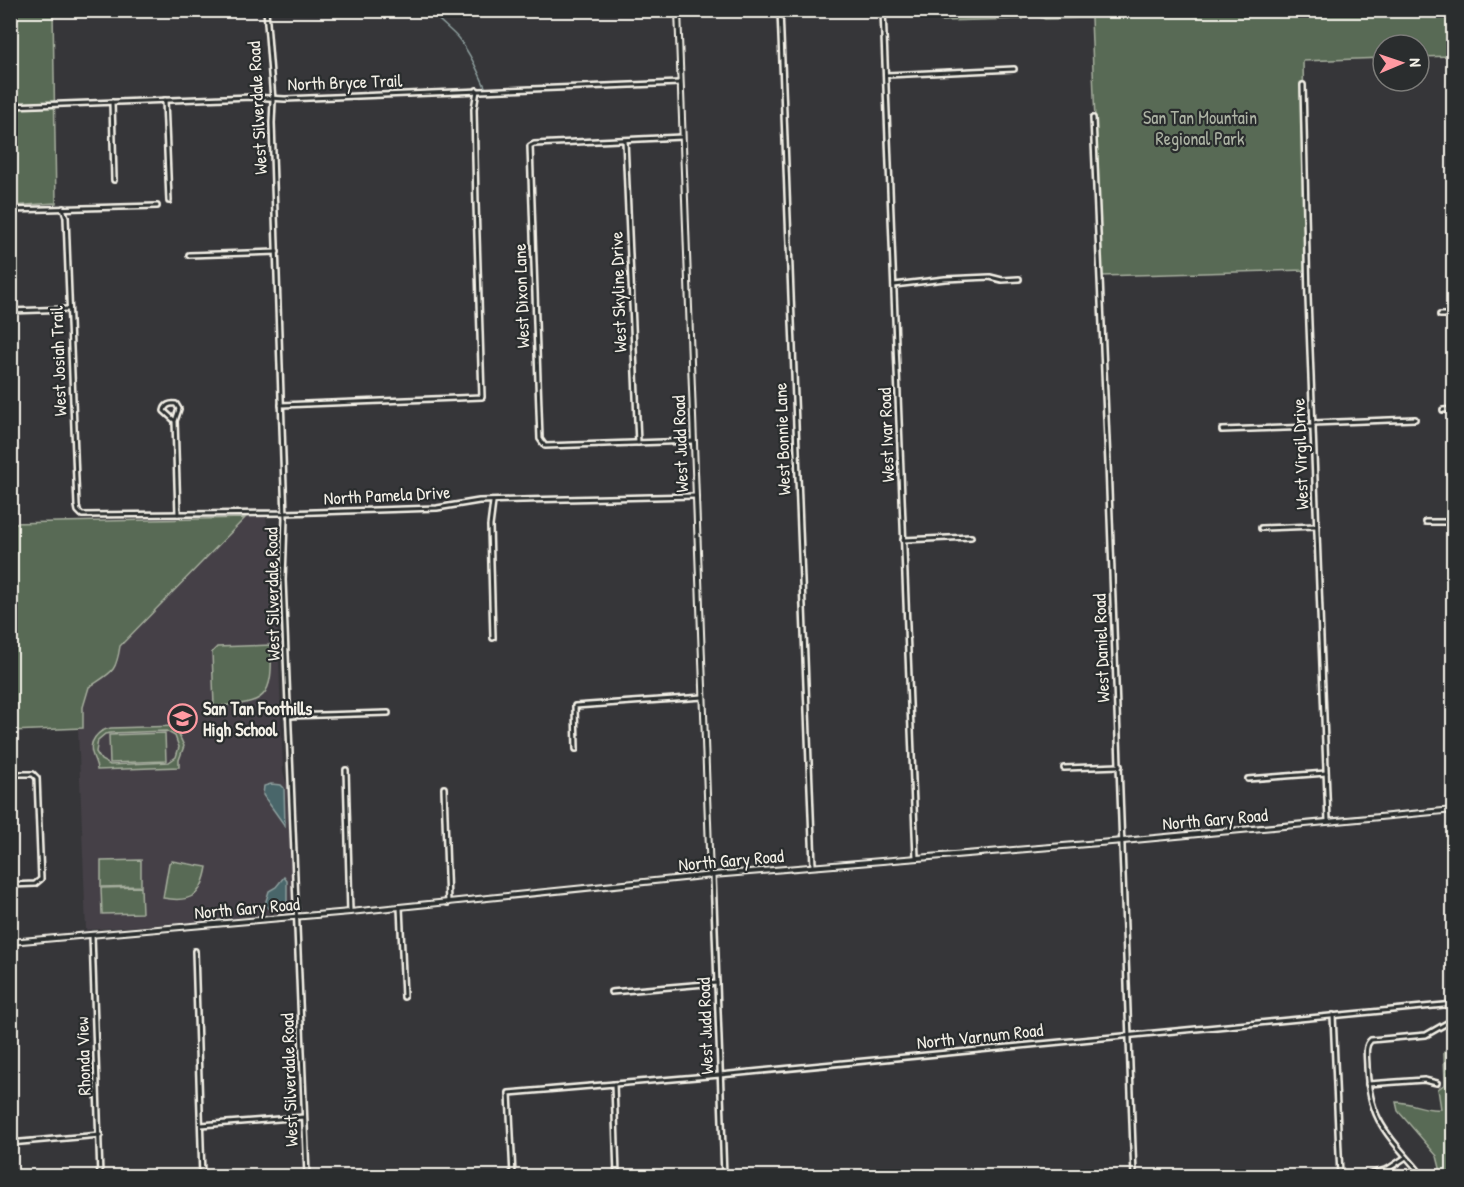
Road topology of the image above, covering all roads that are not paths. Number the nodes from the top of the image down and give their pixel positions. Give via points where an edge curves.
1 (266, 10) edge
2 (678, 10) edge
3 (780, 10) edge
4 (883, 10) edge
5 (1014, 69) dead end
6 (886, 75) junction
7 (680, 83) junction
8 (1303, 86) dead end
9 (477, 90) junction
10 (272, 98) junction
11 (165, 100) junction
12 (112, 102) junction
13 (10, 106) edge
14 (1094, 118) dead end
15 (682, 137) junction
16 (626, 140) junction
17 (114, 180) dead end
18 (169, 201) dead end
19 (157, 206) dead end
20 (63, 208) junction
21 (10, 210) edge
22 (277, 252) junction
23 (189, 255) dead end
24 (1018, 279) dead end
25 (894, 285) junction
26 (69, 309) junction
27 (10, 311) edge
28 (1440, 315) dead end
29 (1454, 315) edge
30 (281, 405) junction
31 (1454, 409) edge
32 (1443, 410) dead end
33 (1415, 420) dead end
34 (175, 421) junction
35 (1313, 425) junction
36 (1222, 430) dead end
37 (693, 441) junction
38 (638, 443) junction
39 (695, 496) junction
40 (493, 502) junction
41 (80, 512) joint
42 (285, 513) junction
43 (178, 514) junction
44 (1426, 522) dead end
45 (1454, 522) edge
46 (1316, 526) junction
47 (1261, 528) dead end
48 (971, 537) dead end
49 (903, 540) junction
50 (493, 638) dead end
51 (703, 697) junction
52 (388, 713) dead end
53 (288, 716) junction
54 (576, 749) dead end
55 (1120, 766) junction
56 (1064, 768) dead end
57 (346, 770) dead end
58 (1326, 773) junction
59 (10, 774) edge
60 (1248, 779) dead end
61 (444, 788) dead end
62 (1454, 810) edge
63 (1328, 821) junction
64 (1123, 841) junction
65 (916, 858) junction
66 (813, 866) junction
67 (711, 875) junction
68 (10, 885) edge
69 (448, 903) junction
70 (400, 907) junction
71 (350, 912) junction
72 (296, 916) junction
73 (92, 935) junction
74 (10, 942) edge
75 (195, 951) dead end
76 (717, 983) junction
77 (611, 992) dead end
78 (404, 997) dead end
79 (1454, 1004) edge
80 (1333, 1015) junction
81 (1454, 1019) edge
82 (1130, 1035) junction
83 (720, 1075) junction
84 (1437, 1083) dead end
85 (614, 1084) junction
86 (1368, 1084) junction
87 (304, 1117) junction
88 (201, 1125) junction
89 (100, 1135) junction
90 (10, 1143) edge
91 (1406, 1157) junction
92 (100, 1176) edge
93 (202, 1176) edge
94 (307, 1176) edge
95 (513, 1176) edge
96 (617, 1176) edge
97 (724, 1176) edge
98 (1134, 1176) edge
99 (1340, 1176) edge
100 (1364, 1176) edge
101 (1421, 1176) edge

1 - 10 street, West Silverdale Road
2 - 7 street, West Judd Road
3 - 66 street, West Bonnie Lane
4 - 6 street, West Ivar Road
5 - 6 street
6 - 25 street, West Ivar Road
7 - 9 street, North Bryce Trail
7 - 15 street, West Judd Road
8 - 35 street, West Virgil Drive
9 - 10 street, North Bryce Trail
9 - 30 street via 474,109 482,397
10 - 11 street, North Bryce Trail
10 - 22 street, West Silverdale Road
11 - 12 street, North Bryce Trail
11 - 18 street
12 - 13 street, North Bryce Trail
12 - 17 street
14 - 55 street, West Daniel Road
15 - 16 street
15 - 37 street, West Judd Road
16 - 38 street, West Skyline Drive
16 - 38 street, West Dixon Lane via 531,146 536,361 542,444
19 - 20 street
20 - 21 street
20 - 26 street, West Josiah Trail
22 - 23 street
22 - 30 street, West Silverdale Road
24 - 25 street via 945,279
25 - 49 street, West Ivar Road
26 - 27 street
26 - 41 street, West Josiah Trail
28 - 29 street
30 - 42 street, West Silverdale Road
31 - 32 street
33 - 35 street
34 - 34 street via 179,409 171,404 164,411
34 - 43 street
35 - 36 street
35 - 46 street, West Virgil Drive
37 - 38 street
37 - 39 street, West Judd Road
39 - 40 street, North Pamela Drive
39 - 51 street, West Judd Road
40 - 42 street, North Pamela Drive via 437,508
40 - 50 street
41 - 43 street, North Pamela Drive
42 - 43 street, North Pamela Drive
42 - 53 street, West Silverdale Road
44 - 45 street
46 - 47 street
46 - 58 street, West Virgil Drive
48 - 49 street
49 - 65 street, West Ivar Road
51 - 54 street via 575,706
51 - 67 street, West Judd Road
52 - 53 street
53 - 72 street, West Silverdale Road
55 - 56 street
55 - 64 street, West Daniel Road
57 - 71 street
58 - 60 street
58 - 63 street, West Virgil Drive
59 - 68 street via 33,774 37,778 41,879 35,884
61 - 69 street
62 - 63 street, North Gary Road
63 - 64 street, North Gary Road
64 - 65 street, North Gary Road
64 - 82 street, West Daniel Road
65 - 66 street, North Gary Road
66 - 67 street, North Gary Road
67 - 69 street, North Gary Road
67 - 76 street, West Judd Road
69 - 70 street, North Gary Road
70 - 71 street, North Gary Road
70 - 78 street
71 - 72 street, North Gary Road
72 - 73 street, North Gary Road
72 - 87 street, West Silverdale Road
73 - 74 street, North Gary Road
73 - 89 street, Rhonda View
75 - 88 street
76 - 77 street
76 - 83 street, West Judd Road
79 - 80 street, North Varnum Road
80 - 82 street, North Varnum Road
80 - 99 street
81 - 86 street via 1426,1035 1368,1042
82 - 83 street, North Varnum Road
82 - 98 street, West Daniel Road
83 - 85 street, North Varnum Road
83 - 97 street, West Judd Road
84 - 86 street via 1424,1080
85 - 95 street, North Varnum Road via 509,1093
85 - 96 street
86 - 91 street via 1378,1120
87 - 88 street
87 - 94 street, West Silverdale Road
88 - 93 street
89 - 90 street
89 - 92 street, Rhonda View
91 - 100 street via 1388,1169
91 - 101 street

